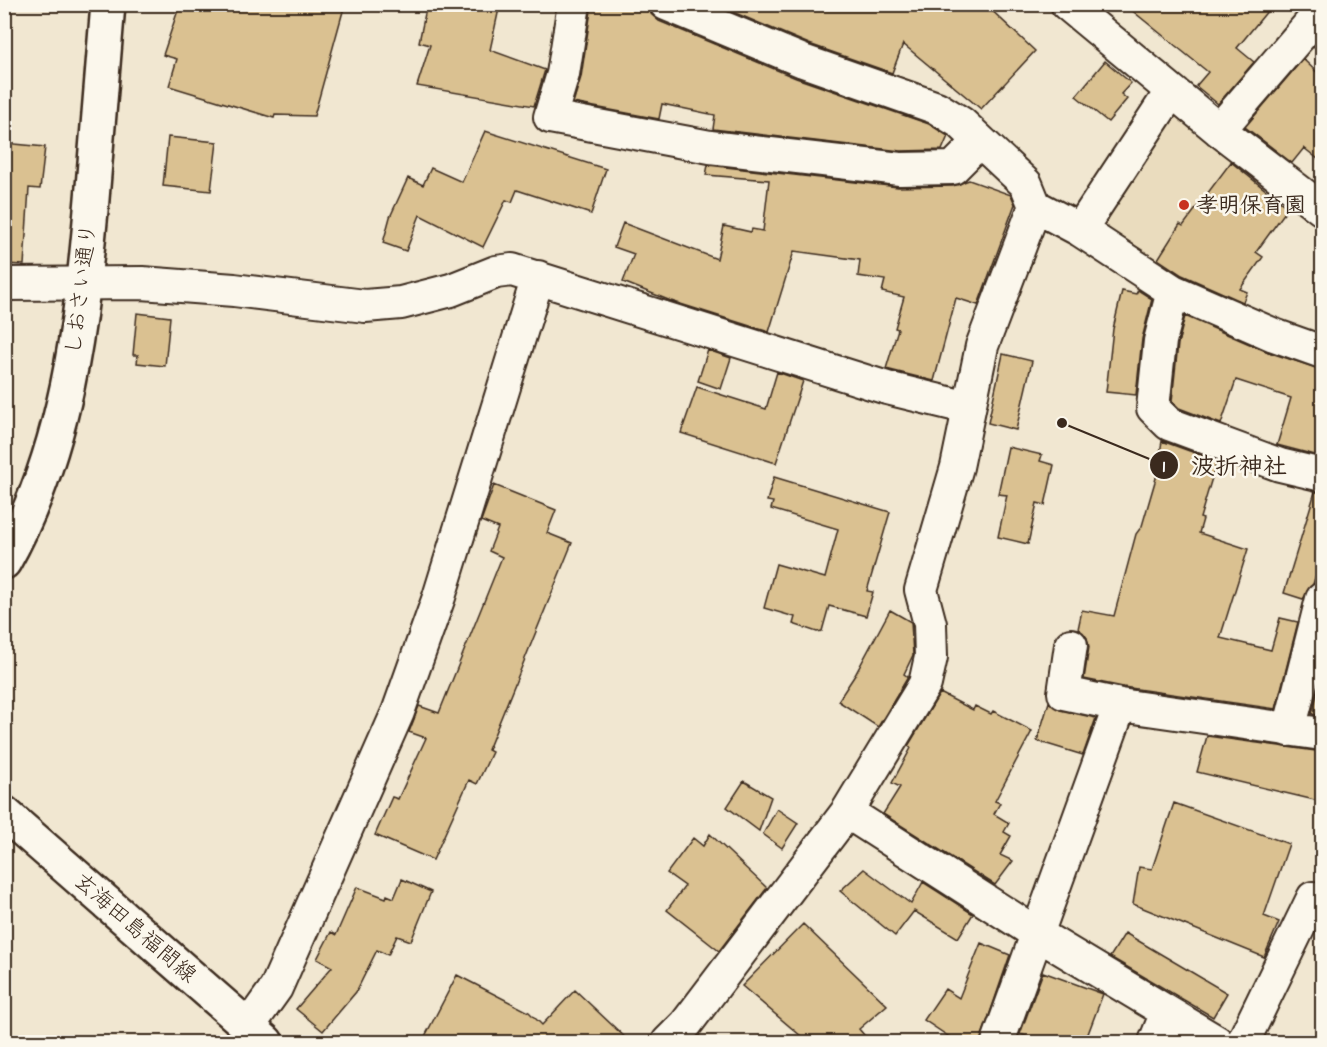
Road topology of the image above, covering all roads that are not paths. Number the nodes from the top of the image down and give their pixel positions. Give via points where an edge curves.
1 (108, 4) edge
2 (574, 4) edge
3 (666, 4) edge
4 (1067, 4) edge
5 (1323, 10) edge
6 (1172, 92) junction
7 (1219, 130) junction
8 (980, 141) junction
9 (1035, 206) junction
10 (1323, 209) edge
11 (1080, 230) junction
12 (538, 277) junction
13 (4, 284) edge
14 (85, 284) junction
15 (1173, 291) junction
16 (1323, 352) edge
17 (969, 408) junction
18 (1323, 475) edge
19 (4, 562) edge
20 (1323, 599) edge
21 (1071, 645) dead end
22 (1120, 705) junction
23 (1289, 730) junction
24 (1323, 734) edge
25 (847, 812) junction
26 (4, 813) edge
27 (1323, 902) edge
28 (1039, 935) junction
29 (1167, 1012) junction
30 (257, 1035) edge
31 (682, 1036) edge
32 (998, 1042) edge
33 (1155, 1042) edge
34 (1217, 1042) edge
35 (1243, 1042) edge

1 - 14 street, しおさい通り
2 - 8 street via 563,74 550,117 710,147 900,169 953,168
3 - 8 street via 803,61 937,108
4 - 6 street
5 - 7 street
6 - 7 street
6 - 11 street
7 - 10 street
8 - 9 street via 1026,184
9 - 11 street
9 - 17 street via 982,346
11 - 15 street
12 - 14 street via 512,270 496,272 451,290 401,303 365,306 234,290 142,283
12 - 17 street via 887,388
12 - 30 street via 439,597 398,712
13 - 14 street
14 - 19 street, しおさい通り via 68,395 42,481
15 - 16 street
15 - 18 street via 1160,341 1153,408 1169,424 1280,465
17 - 25 street via 957,467 921,590 930,624 931,657 925,684
20 - 23 street
21 - 22 street via 1064,693
22 - 23 street
22 - 28 street
23 - 24 street
25 - 28 street
25 - 31 street
26 - 30 street, 玄海田島福間線
27 - 35 street via 1313,898
28 - 29 street
28 - 32 street
29 - 33 street
29 - 34 street

